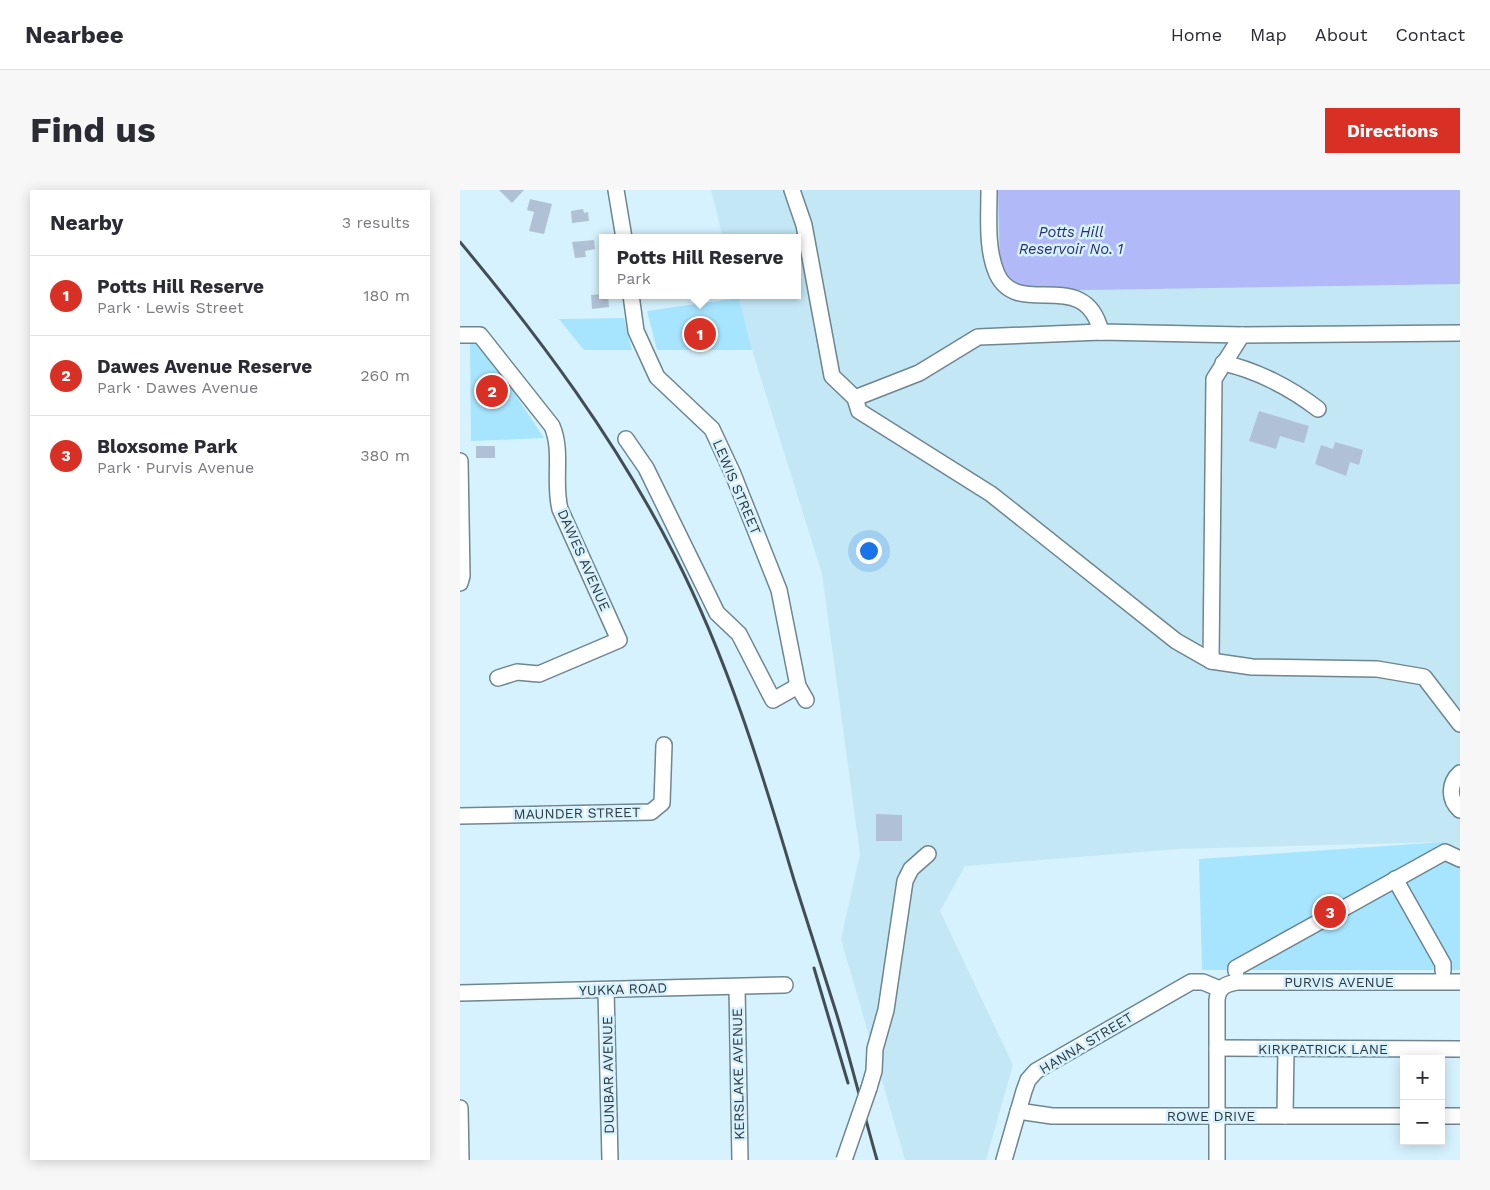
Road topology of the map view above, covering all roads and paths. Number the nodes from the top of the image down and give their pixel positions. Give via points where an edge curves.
1 (616, 190) edge
2 (792, 190) edge
3 (989, 190) edge
4 (623, 234) edge
5 (632, 299) edge
6 (1100, 332) junction
7 (1460, 334) edge
8 (460, 335) edge
9 (1242, 335) junction
10 (1223, 363) junction
11 (854, 398) junction
12 (1318, 409) dead end
13 (626, 439) dead end
14 (460, 461) edge
15 (460, 583) edge
16 (1211, 661) junction
17 (498, 678) dead end
18 (798, 686) junction
19 (806, 700) dead end
20 (1460, 724) edge
21 (664, 745) dead end
22 (1460, 773) edge
23 (1460, 810) edge
24 (460, 816) edge
25 (928, 854) dead end
26 (1460, 859) edge
27 (1395, 879) junction
28 (1236, 971) dead end
29 (1443, 971) dead end
30 (1460, 982) edge
31 (785, 985) dead end
32 (737, 987) junction
33 (1220, 989) junction
34 (606, 990) junction
35 (460, 993) edge
36 (1217, 1048) junction
37 (1286, 1048) junction
38 (1460, 1049) edge
39 (1406, 1054) edge
40 (460, 1108) edge
41 (1018, 1111) junction
42 (1217, 1116) junction
43 (1285, 1116) junction
44 (1400, 1116) edge
45 (1445, 1116) edge
46 (1460, 1116) edge
47 (460, 1160) edge
48 (610, 1160) edge
49 (740, 1160) edge
50 (844, 1160) edge
51 (1004, 1160) edge
52 (1217, 1160) edge

1 - 4 street
2 - 11 street via 804,225 832,376
3 - 6 street via 990,253 1000,280 1020,294 1076,297 1092,312
5 - 18 street, LEWIS STREET via 636,331 657,377 712,429 733,474 779,590
6 - 9 street
6 - 11 street via 978,337 919,373
7 - 9 street
8 - 17 street, DAWES AVENUE via 480,335 552,426 557,437 560,509 619,640 539,674 517,672
9 - 10 street
10 - 12 street via 1254,372
10 - 16 street via 1214,379
11 - 16 street via 859,411 991,494 1176,641
13 - 18 street via 646,468 717,612 739,634 773,700
14 - 15 street
16 - 20 street via 1252,667 1377,669 1424,677
18 - 19 street, LEWIS STREET
21 - 24 street, MAUNDER STREET via 662,803 651,812
22 - 23 street via 1453,779 1451,787 1454,805
25 - 50 street, bridge via 911,869 904,881 874,1071
26 - 27 street via 1445,852 1412,865
27 - 28 street via 1236,968
27 - 29 street via 1443,964
30 - 33 street, PURVIS AVENUE via 1237,982
31 - 32 street, YUKKA ROAD
32 - 34 street, YUKKA ROAD
32 - 49 street, KERSLAKE AVENUE
33 - 36 street
33 - 41 street, HANNA STREET via 1203,982 1191,982 1055,1059 1028,1080
34 - 35 street, YUKKA ROAD
34 - 48 street, DUNBAR AVENUE
36 - 37 street, KIRKPATRICK LANE
36 - 42 street
37 - 39 street, KIRKPATRICK LANE
37 - 43 street
38 - 39 street, KIRKPATRICK LANE
40 - 47 street
41 - 42 street, ROWE DRIVE via 1052,1116
41 - 51 street, HANNA STREET
42 - 43 street, ROWE DRIVE
42 - 52 street
43 - 44 street, ROWE DRIVE
45 - 46 street

